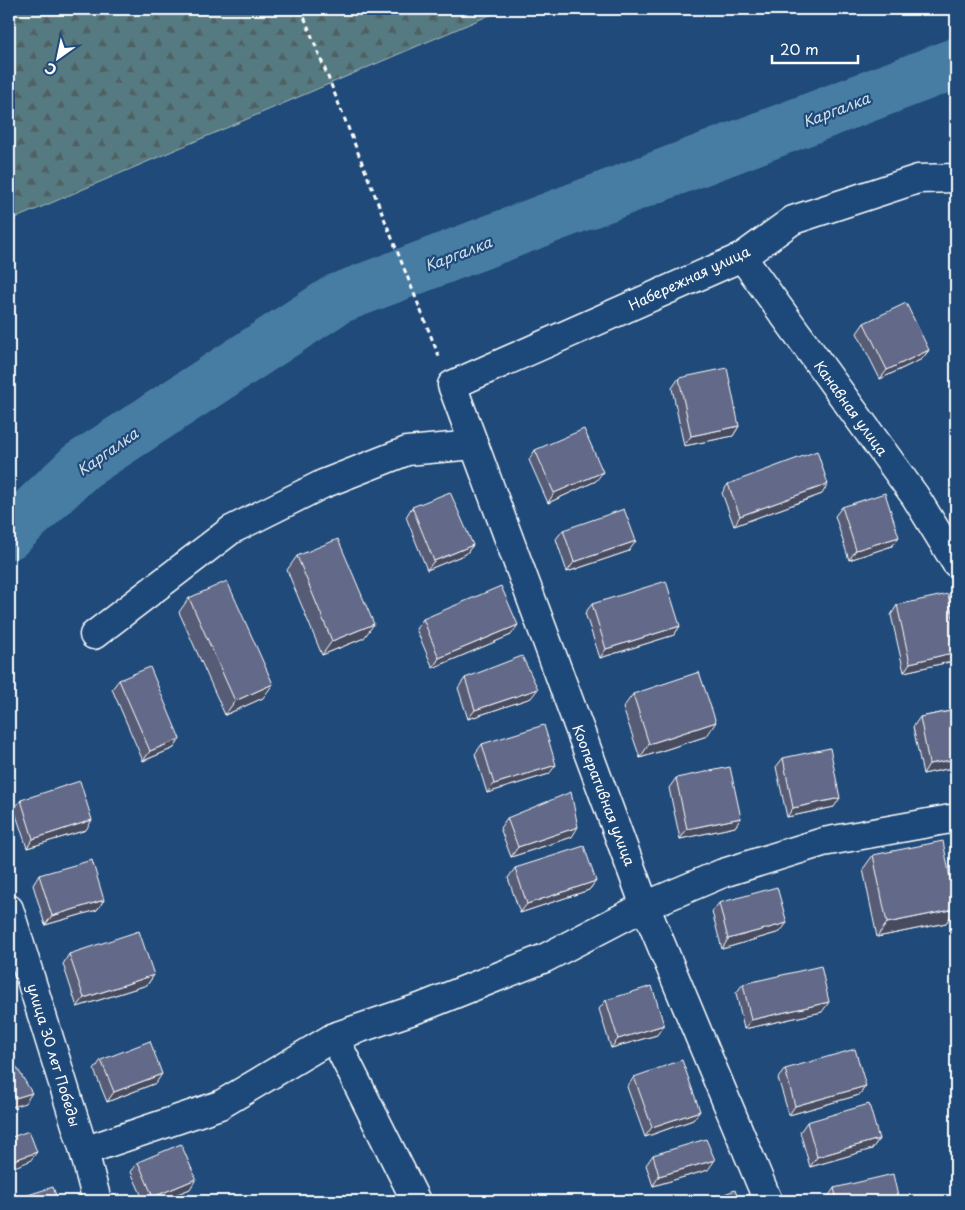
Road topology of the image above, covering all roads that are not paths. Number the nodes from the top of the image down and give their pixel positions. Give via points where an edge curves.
1 (956, 178) edge
2 (742, 257) junction
3 (452, 385) joint
4 (474, 445) junction
5 (956, 563) edge
6 (94, 634) dead end
7 (956, 818) edge
8 (646, 906) junction
9 (9, 909) edge
10 (334, 1037) junction
11 (84, 1151) junction
12 (98, 1201) edge
13 (416, 1201) edge
14 (768, 1201) edge

1 - 2 street, Набережная улица via 918,179 793,220
2 - 3 street, Набережная улица
2 - 5 street, Канавная улица via 915,496
3 - 4 street, Кооперативная улица
4 - 6 street via 408,451 306,492 232,530
4 - 8 street, Кооперативная улица
7 - 8 street via 824,842 723,873
8 - 10 street via 545,958 422,1007
8 - 14 street, Кооперативная улица
9 - 11 street, улица 30 лет Победы
10 - 11 street via 220,1105
10 - 13 street
11 - 12 street, улица 30 лет Победы

